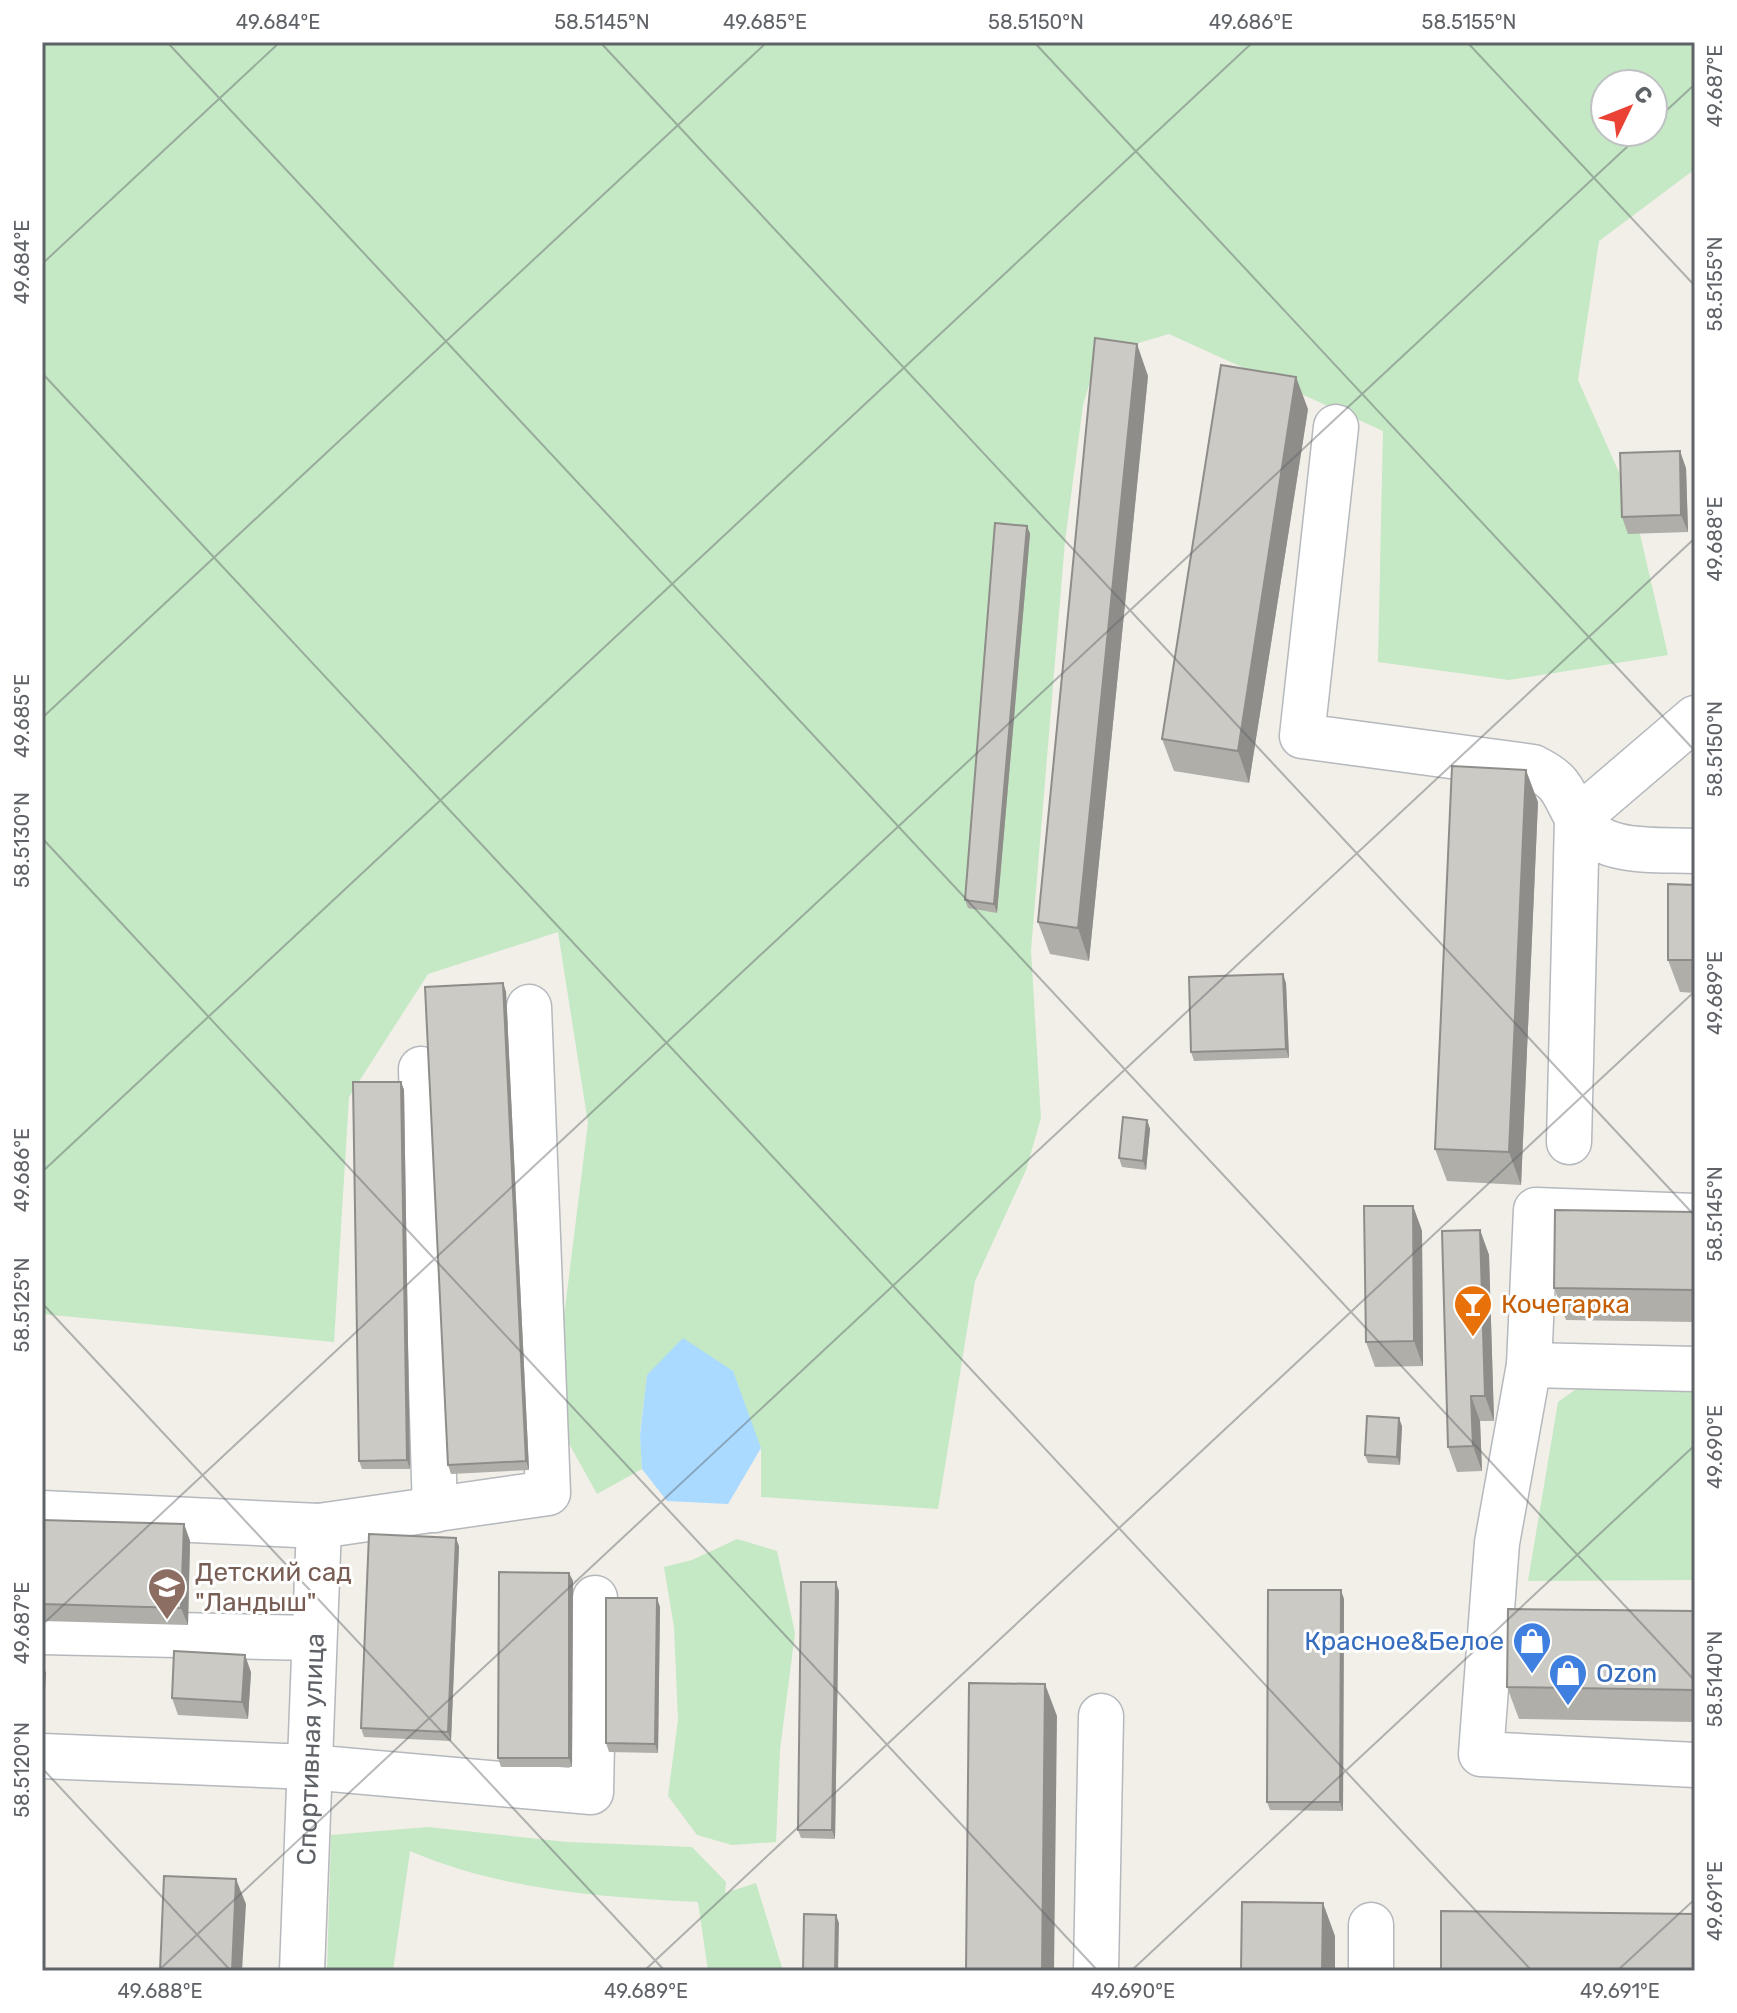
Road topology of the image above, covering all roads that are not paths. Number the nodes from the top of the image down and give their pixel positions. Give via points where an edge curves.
1 (1336, 427) dead end
2 (1695, 718) edge
3 (1577, 819) junction
4 (1695, 851) edge
5 (529, 1007) dead end
6 (421, 1069) dead end
7 (1569, 1142) dead end
8 (1695, 1216) edge
9 (1529, 1365) junction
10 (1695, 1369) edge
11 (435, 1510) junction
12 (42, 1513) edge
13 (319, 1526) junction
14 (595, 1598) dead end
15 (42, 1632) edge
16 (314, 1638) junction
17 (1101, 1716) dead end
18 (42, 1756) edge
19 (1695, 1765) edge
20 (309, 1767) junction
21 (1371, 1925) dead end
22 (302, 1971) edge
23 (1096, 1971) edge
24 (1371, 1971) edge

1 - 3 street via 1302,736 1533,767 1555,778
2 - 3 street
3 - 4 street via 1595,837 1620,848
3 - 7 street
5 - 11 street via 548,1493
6 - 11 street
8 - 9 street via 1536,1210
9 - 10 street
9 - 19 street via 1497,1543 1481,1754
11 - 13 street
12 - 13 street
13 - 16 street, Спортивная улица
14 - 20 street via 591,1792
15 - 16 street
16 - 20 street, Спортивная улица
17 - 23 street
18 - 20 street
20 - 22 street, Спортивная улица
21 - 24 street

